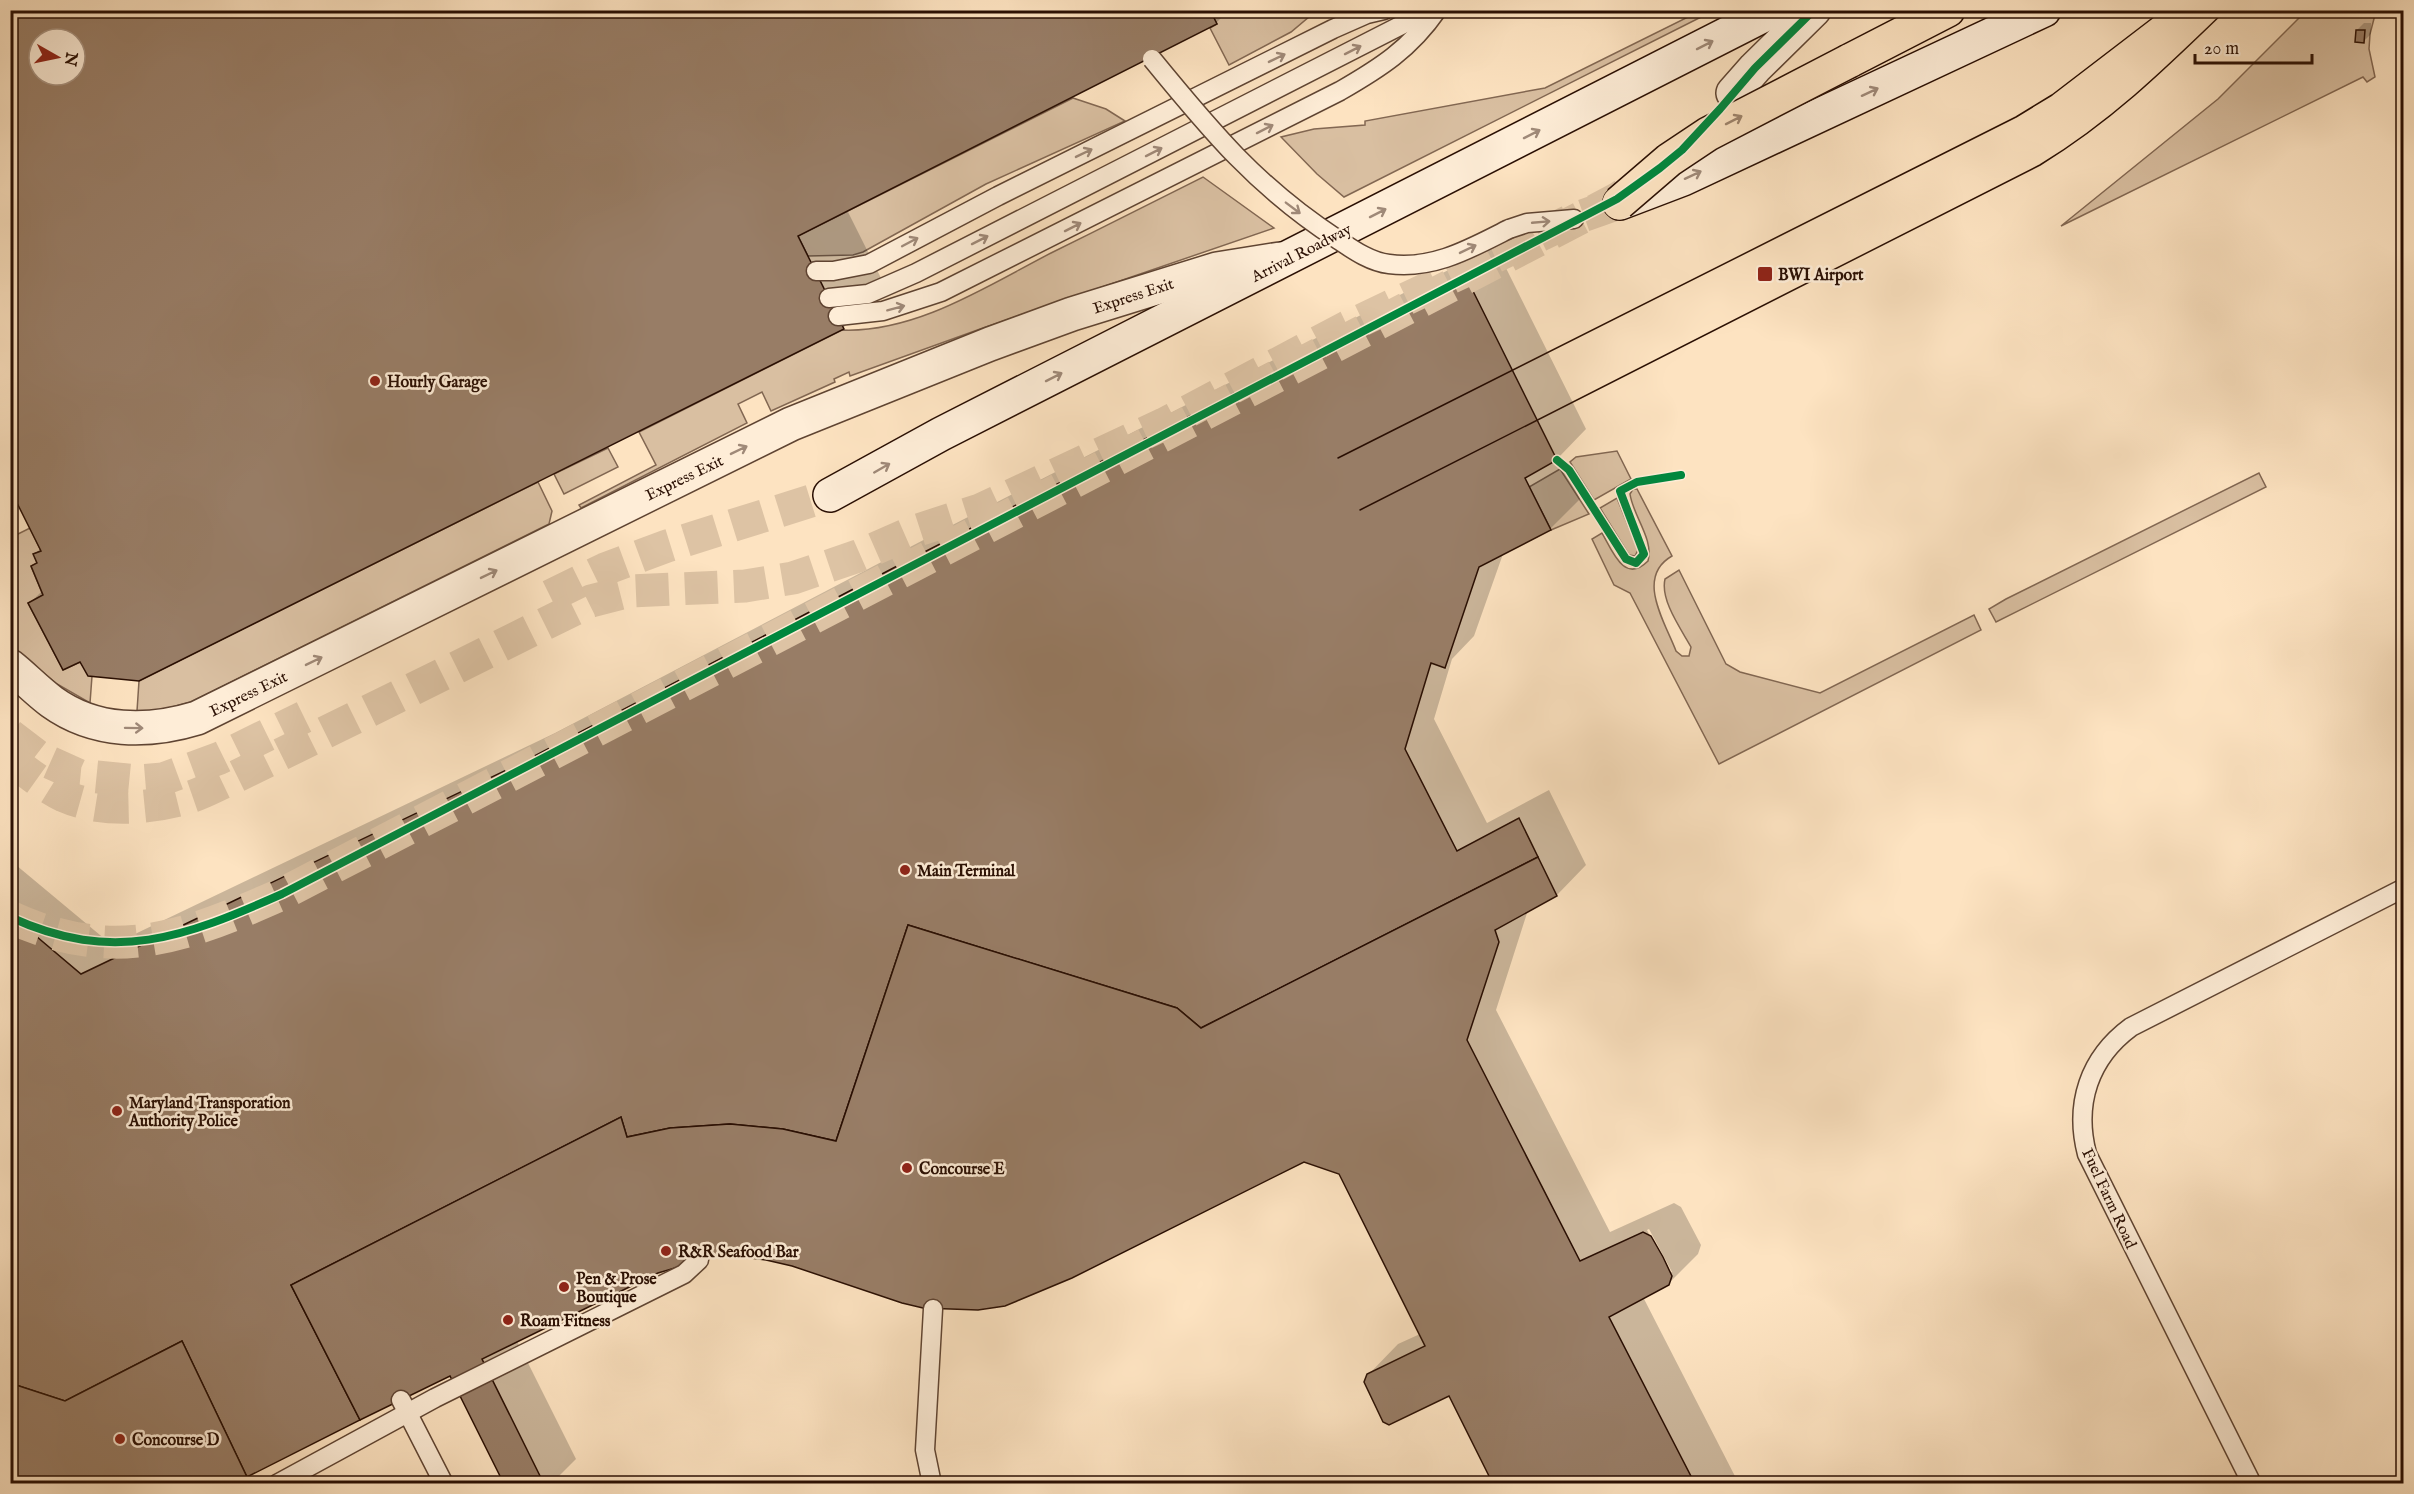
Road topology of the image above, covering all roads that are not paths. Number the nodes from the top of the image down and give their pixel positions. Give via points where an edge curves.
1 (1384, 10) edge
2 (1431, 10) edge
3 (1437, 10) edge
4 (1774, 10) edge
5 (1814, 10) edge
6 (1948, 10) edge
7 (2044, 10) edge
8 (1152, 59) dead end
9 (1733, 93) dead end
10 (1619, 203) joint
11 (1574, 219) tunnel mouth
12 (1292, 257) junction
13 (816, 271) dead end
14 (829, 298) dead end
15 (838, 316) dead end
16 (831, 495) tunnel mouth
17 (10, 666) edge
18 (10, 690) edge
19 (93, 722) junction
20 (2403, 888) edge
21 (699, 1260) dead end
22 (933, 1309) dead end
23 (404, 1407) junction
24 (277, 1484) edge
25 (444, 1484) edge
26 (932, 1484) edge
27 (2252, 1484) edge

13 -> 1 lane via 868,264 1333,29
14 -> 2 lane via 868,294 892,285
15 -> 3 lane via 904,306 950,288 1340,91 1413,42
12 -> 4 street, Arrival Roadway
5 - 9 street
10 -> 6 highway, bridge via 1669,160 1708,134
10 -> 7 street via 1683,179
8 -> 11 lane, bridge via 1203,122 1263,184 1317,226 1375,261 1402,265 1448,259 1527,223
16 -> 12 street, Arrival Roadway via 941,434
19 -> 12 street, Express Exit via 149,729 197,718 813,414 990,344 1146,290 1217,269
17 - 19 street, Express Exit via 52,702
18 - 19 street, Express Exit via 51,721
20 - 27 lane, Fuel Farm Road via 2132,1027 2105,1052 2084,1094 2082,1124 2087,1154
21 - 23 lane via 684,1274
22 - 26 lane via 925,1450
23 - 24 lane
23 - 25 lane

